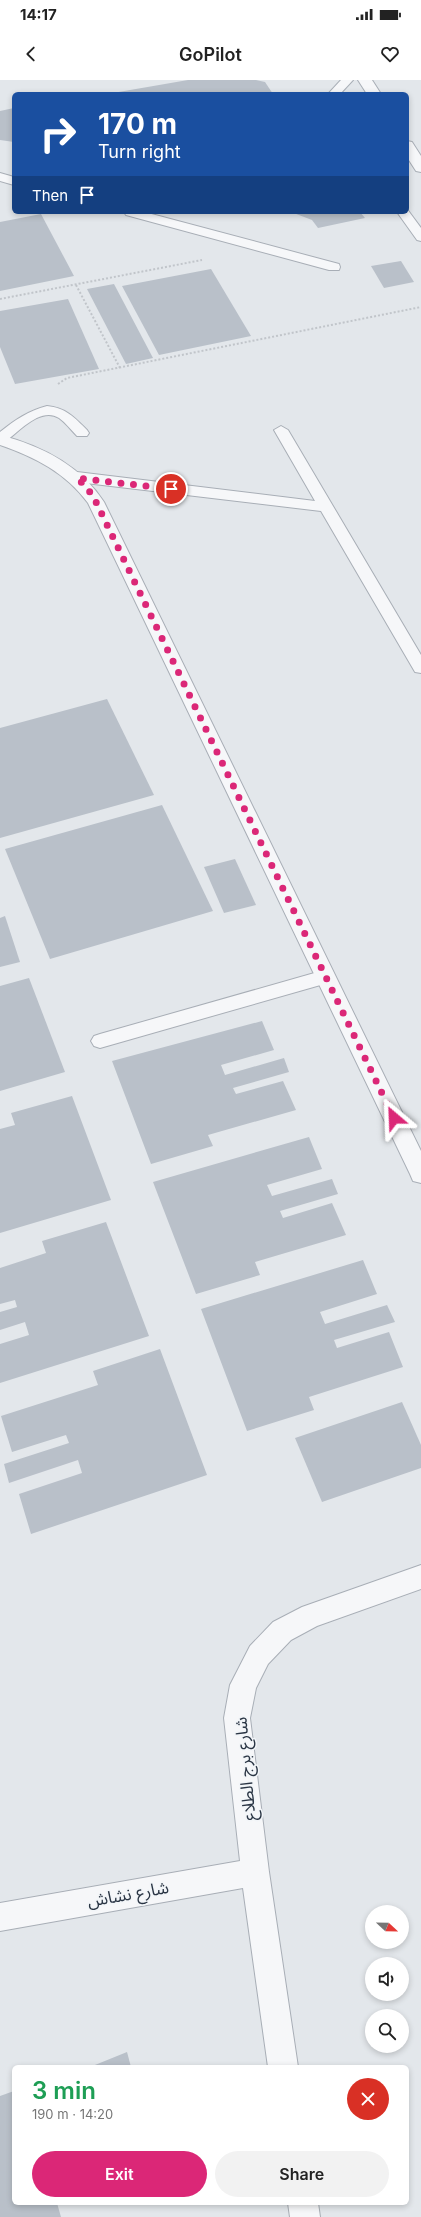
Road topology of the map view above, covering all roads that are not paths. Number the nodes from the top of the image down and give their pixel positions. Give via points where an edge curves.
1 (347, 80) edge
2 (365, 80) edge
3 (336, 92) edge
4 (373, 92) edge
5 (409, 148) edge
6 (419, 164) edge
7 (0, 177) edge
8 (12, 180) edge
9 (137, 214) edge
10 (404, 214) edge
11 (421, 237) edge
12 (334, 267) dead end
13 (281, 430) dead end
14 (82, 433) dead end
15 (0, 440) edge
16 (77, 478) junction
17 (327, 507) junction
18 (421, 668) edge
19 (325, 977) junction
20 (100, 1041) dead end
21 (421, 1174) edge
22 (421, 1577) edge
23 (255, 1872) junction
24 (0, 1917) edge
25 (283, 2065) edge
26 (303, 2205) edge
27 (305, 2217) edge

1 - 3 lane
2 - 4 street
5 - 6 street
7 - 8 lane
9 - 12 lane
10 - 11 lane
13 - 17 lane
14 - 15 lane via 64,415 51,411 33,414
15 - 16 street via 41,455
16 - 17 lane
16 - 19 street via 96,502
17 - 18 lane
19 - 20 lane
19 - 21 street
22 - 23 street, شارع برج الطلاع via 311,1616 282,1631 259,1655 243,1685 237,1718
23 - 24 street, شارع نشاش
23 - 25 street, شارع برج الطلاع
26 - 27 street

